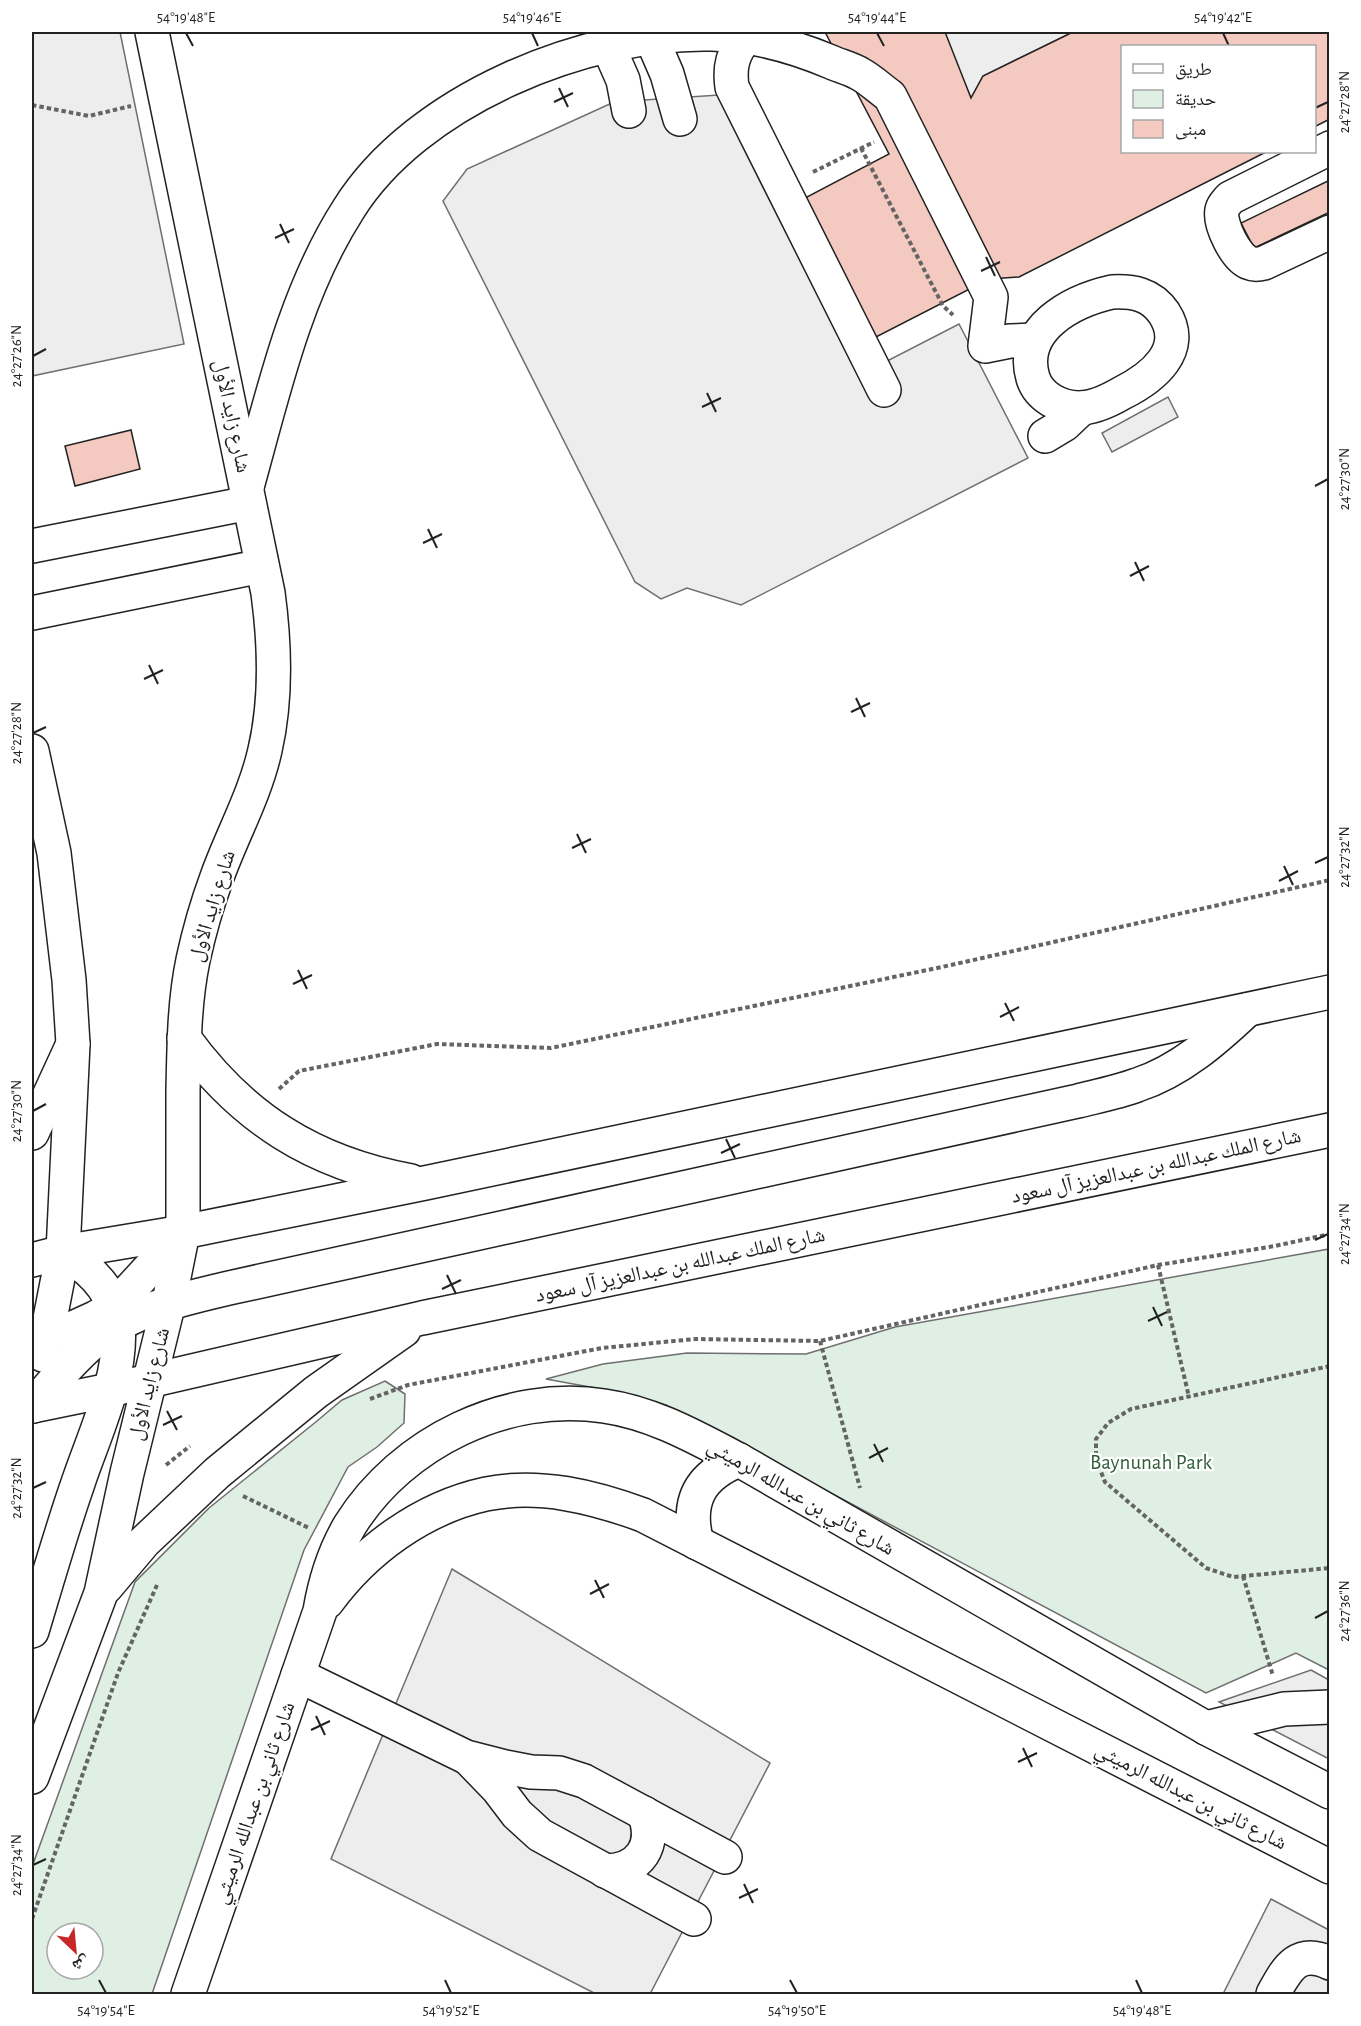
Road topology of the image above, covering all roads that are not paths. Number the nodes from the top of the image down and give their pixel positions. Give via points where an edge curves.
1 (152, 32) edge
2 (651, 37) junction
3 (746, 37) junction
4 (608, 46) junction
5 (629, 111) dead end
6 (680, 119) dead end
7 (1329, 148) edge
8 (1329, 232) edge
9 (1035, 340) junction
10 (884, 390) dead end
11 (1082, 408) junction
12 (1045, 436) dead end
13 (248, 495) junction
14 (32, 546) edge
15 (262, 566) junction
16 (32, 613) edge
17 (32, 751) edge
18 (37, 800) edge
19 (1329, 992) edge
20 (1247, 1010) junction
21 (184, 1038) junction
22 (73, 1044) junction
23 (1329, 1130) edge
24 (32, 1134) edge
25 (424, 1183) junction
26 (183, 1232) junction
27 (63, 1252) junction
28 (32, 1260) edge
29 (169, 1302) junction
30 (116, 1316) junction
31 (422, 1318) junction
32 (39, 1339) edge
33 (150, 1381) junction
34 (110, 1390) junction
35 (32, 1408) edge
36 (739, 1460) junction
37 (697, 1543) junction
38 (101, 1593) junction
39 (320, 1611) junction
40 (32, 1631) edge
41 (298, 1675) junction
42 (1329, 1707) edge
43 (1206, 1728) junction
44 (466, 1757) junction
45 (32, 1777) edge
46 (1329, 1792) edge
47 (644, 1813) junction
48 (725, 1857) dead end
49 (1329, 1867) edge
50 (605, 1871) junction
51 (694, 1919) dead end
52 (1329, 1963) edge
53 (188, 1995) edge
54 (1273, 1995) edge

1 - 13 main road, شارع زايد الأول
2 - 3 main road
2 - 4 main road
2 - 6 main road
3 - 9 main road via 807,52 860,74 890,96 991,297 986,346
3 - 10 main road via 732,60 732,87
4 - 5 main road via 623,80
4 - 13 main road via 515,77 453,108 395,152 370,179 348,208 311,283 278,372
7 - 8 main road via 1230,198 1221,219 1238,254 1257,264
9 - 11 main road via 1030,368 1042,393 1054,402
9 - 11 main road via 1063,311 1112,292 1143,295 1164,314 1171,341 1160,368 1118,395
11 - 12 main road
13 - 14 main road
13 - 15 main road, شارع زايد الأول
15 - 16 main road
15 - 21 main road, شارع زايد الأول via 273,632 270,720 253,790 201,927 192,963
17 - 18 main road
18 - 22 main road via 54,853
19 - 20 main road
20 - 25 main road
20 - 29 main road via 1215,1040 1174,1068 1138,1085
21 - 25 main road via 229,1091 293,1141 379,1175
21 - 26 main road, شارع زايد الأول
22 - 24 main road
22 - 27 main road
23 - 31 main road, شارع الملك عبدالله بن عبدالعزيز آل سعود
25 - 26 main road
26 - 27 main road
26 - 29 main road, شارع زايد الأول
26 - 30 main road
27 - 28 main road
27 - 30 main road via 94,1275
27 - 32 main road
29 - 30 main road
29 - 33 main road, شارع زايد الأول
30 - 32 main road via 95,1318
30 - 34 main road via 118,1348
30 - 35 main road
31 - 33 main road, شارع الملك عبدالله بن عبدالعزيز آل سعود
31 - 38 main road via 316,1392 217,1473 144,1542
32 - 35 main road
33 - 34 main road, شارع الملك عبدالله بن عبدالعزيز آل سعود
33 - 38 main road, شارع زايد الأول
34 - 35 main road, شارع الملك عبدالله بن عبدالعزيز آل سعود
34 - 40 main road
36 - 37 main road via 723,1466 698,1492 692,1526
36 - 39 main road, شارع ثاني بن عبدالله الرميثي via 663,1422 603,1406 541,1405 508,1411 465,1426 417,1454 362,1509 340,1544
36 - 43 main road, شارع ثاني بن عبدالله الرميثي
37 - 39 main road, شارع ثاني بن عبدالله الرميثي via 643,1515 579,1496 546,1491 487,1494 421,1518 391,1537 364,1559
37 - 49 main road, شارع ثاني بن عبدالله الرميثي
38 - 45 main road, شارع زايد الأول
39 - 41 main road, شارع ثاني بن عبدالله الرميثي
41 - 44 main road
41 - 53 main road, شارع ثاني بن عبدالله الرميثي
42 - 43 main road via 1284,1709
43 - 46 main road, شارع ثاني بن عبدالله الرميثي
44 - 47 main road via 520,1770 572,1776
44 - 50 main road via 528,1826
47 - 48 main road
47 - 50 main road via 650,1834 643,1854 626,1868
50 - 51 main road
52 - 54 main road via 1306,1958 1290,1965

